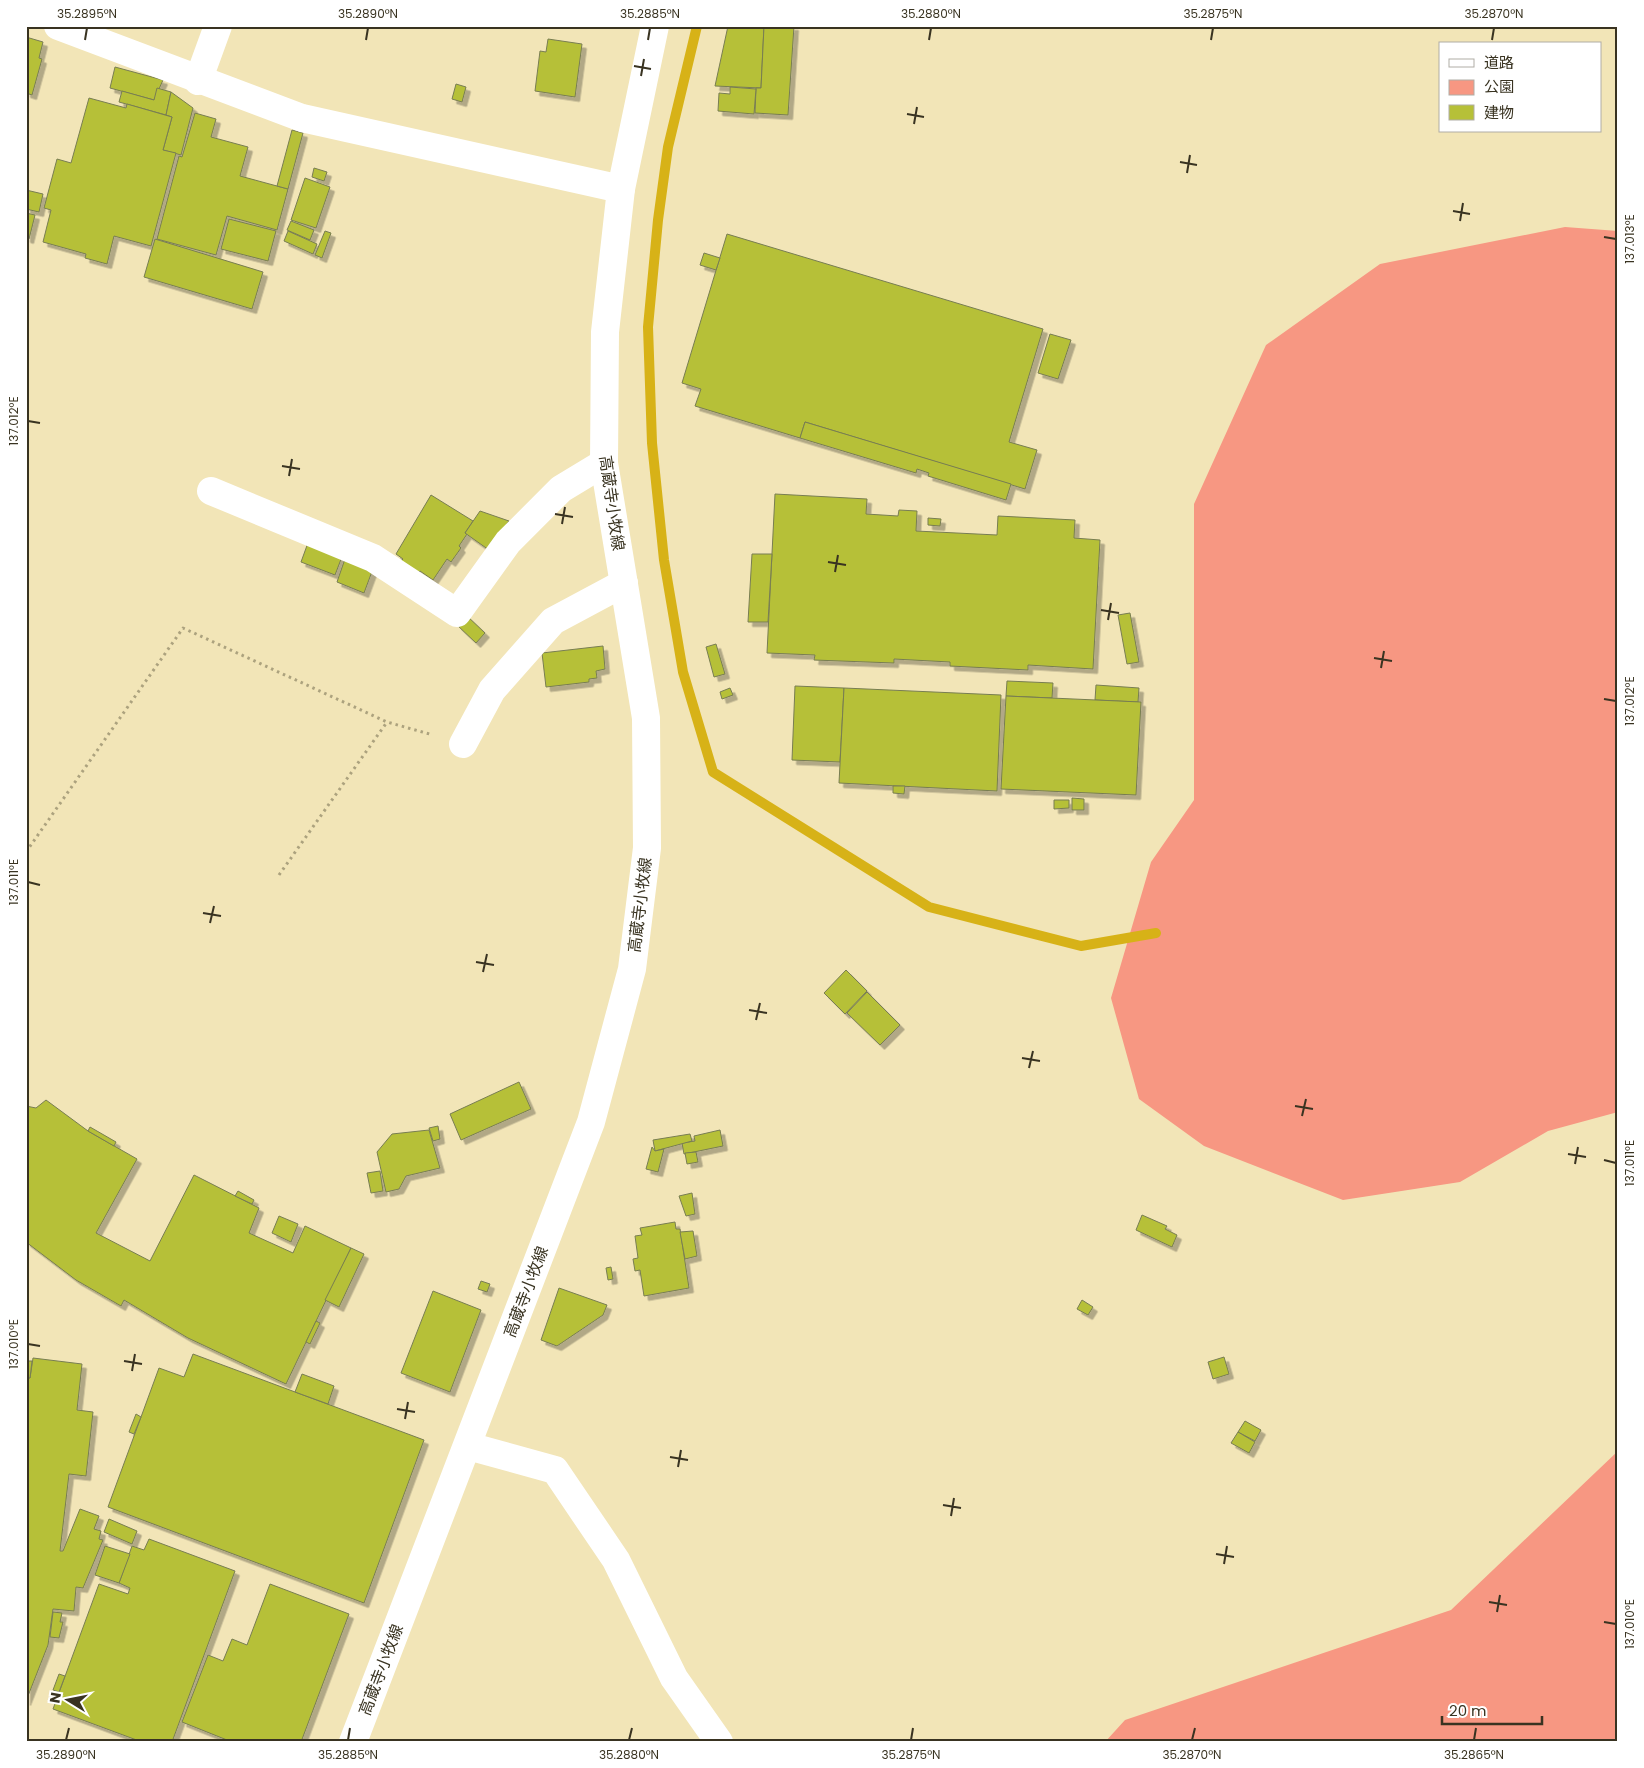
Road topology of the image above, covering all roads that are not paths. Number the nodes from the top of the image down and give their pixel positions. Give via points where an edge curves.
1 (58, 26) edge
2 (218, 26) edge
3 (654, 26) edge
4 (198, 81) junction
5 (622, 189) junction
6 (604, 463) junction
7 (211, 492) dead end
8 (624, 583) junction
9 (463, 744) road end
10 (468, 1446) junction
11 (353, 1742) edge
12 (719, 1742) edge

1 - 4 street
2 - 4 street
3 - 5 street, 高蔵寺小牧線
4 - 5 street via 302,118
5 - 6 street, 高蔵寺小牧線 via 605,332
6 - 7 street via 561,489 508,542 457,613 373,558
6 - 8 street, 高蔵寺小牧線
8 - 9 street via 553,621 492,690
8 - 10 street, 高蔵寺小牧線 via 646,718 647,848 632,968 591,1122
10 - 11 street, 高蔵寺小牧線
10 - 12 street via 555,1470 616,1560 674,1678

